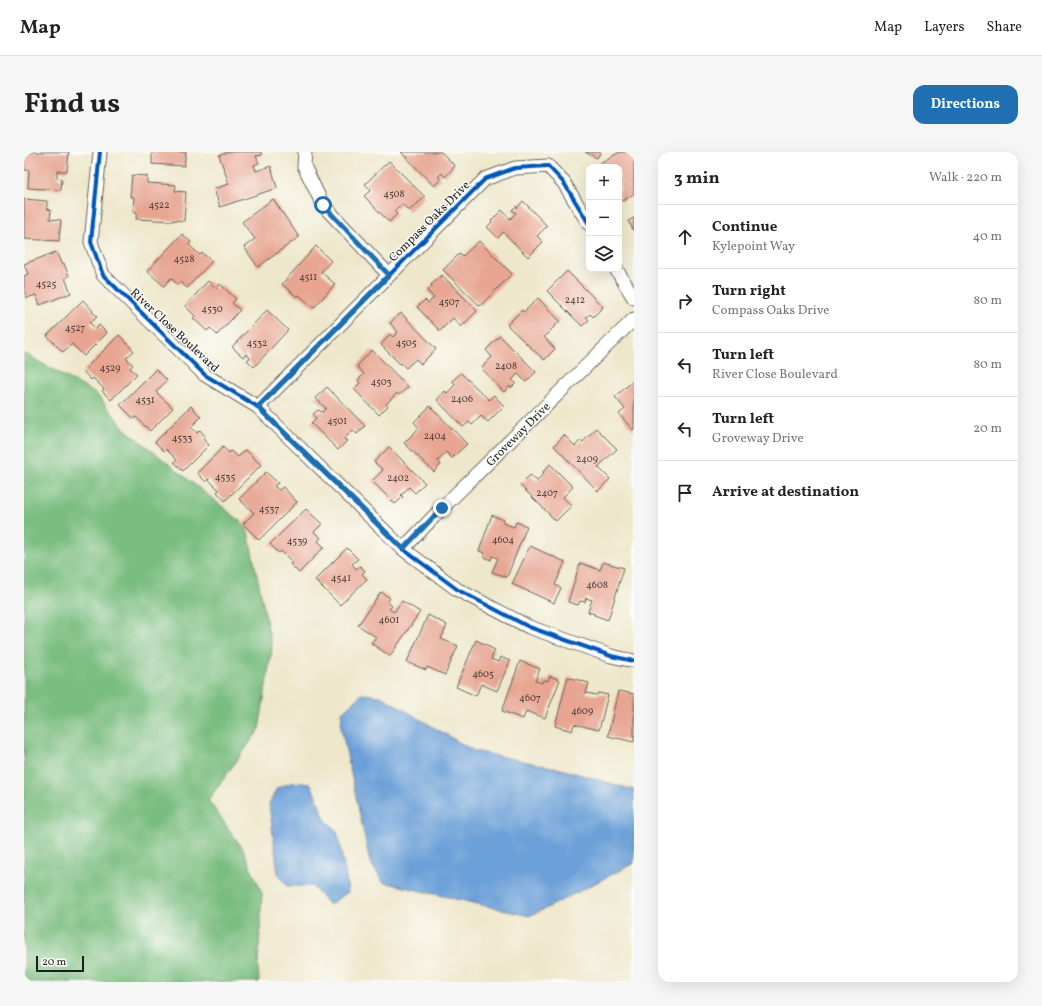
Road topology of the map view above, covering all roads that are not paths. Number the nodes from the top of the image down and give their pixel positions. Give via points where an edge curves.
1 (100, 152) edge
2 (305, 152) edge
3 (586, 219) edge
4 (618, 272) edge
5 (389, 275) junction
6 (634, 298) edge
7 (634, 319) edge
8 (258, 407) junction
9 (403, 549) junction
10 (634, 660) edge

1 - 8 street, River Close Boulevard via 91,242 103,275 204,375
2 - 5 street via 304,166 323,205
3 - 5 street, Compass Oaks Drive via 564,183 548,166 515,168 485,178
4 - 6 street
5 - 8 street, Compass Oaks Drive
7 - 9 street, Groveway Drive
8 - 9 street, River Close Boulevard
9 - 10 street, River Close Boulevard via 458,590 529,627 611,656

